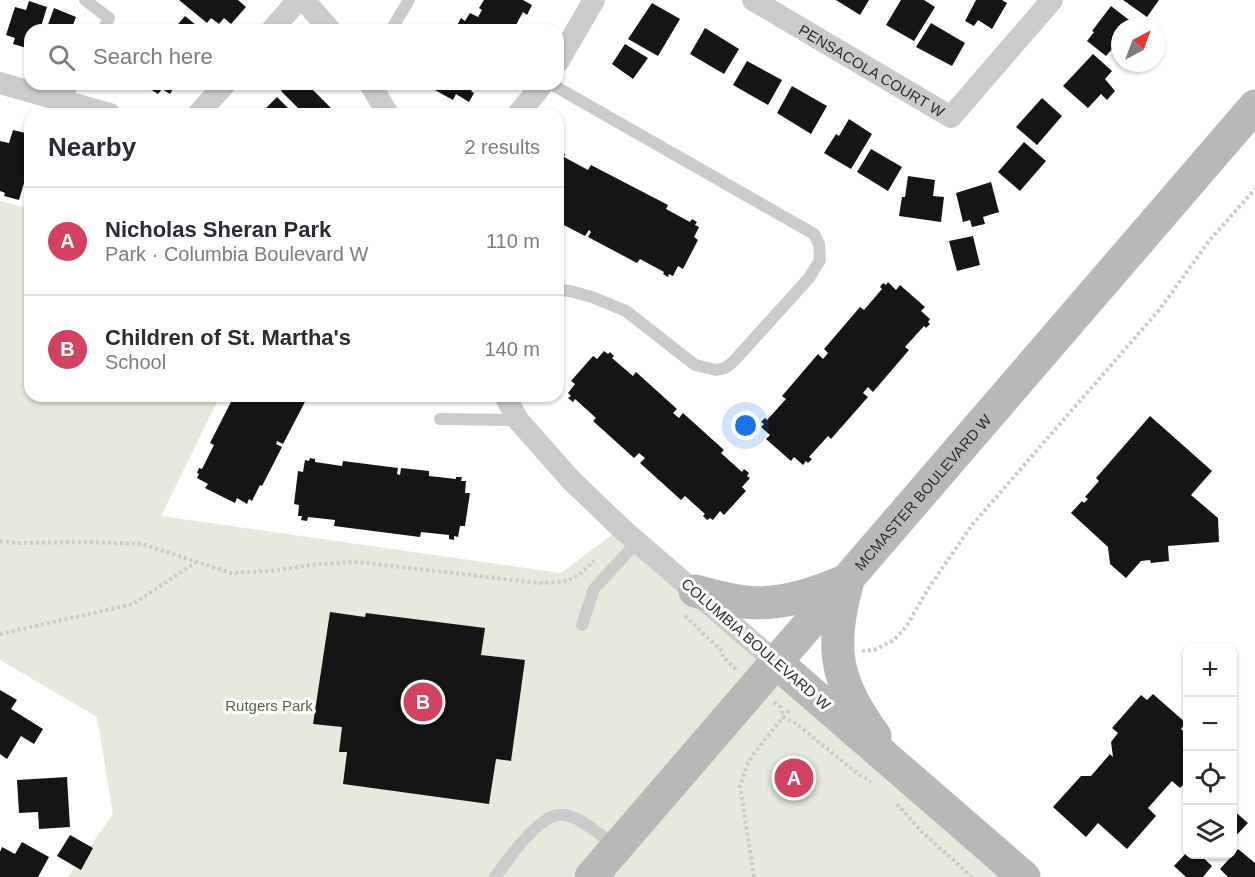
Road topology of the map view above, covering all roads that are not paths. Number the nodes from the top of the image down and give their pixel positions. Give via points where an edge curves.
1 (85, 0) edge
2 (298, 0) edge
3 (304, 0) edge
4 (409, 0) edge
5 (594, 0) edge
6 (753, 0) edge
7 (1052, 0) edge
8 (106, 24) edge
9 (277, 24) edge
10 (325, 24) edge
11 (395, 24) edge
12 (564, 52) edge
13 (0, 83) edge
14 (24, 87) edge
15 (48, 90) edge
16 (220, 90) edge
17 (374, 90) edge
18 (538, 90) edge
19 (562, 90) edge
20 (68, 93) edge
21 (1255, 106) edge
22 (98, 108) edge
23 (203, 108) edge
24 (384, 108) edge
25 (523, 108) edge
26 (564, 290) edge
27 (508, 402) edge
28 (440, 418) dead end
29 (518, 420) junction
30 (630, 549) junction
31 (849, 579) junction
32 (686, 600) junction
33 (582, 625) dead end
34 (777, 663) junction
35 (888, 776) junction
36 (617, 847) junction
37 (495, 877) edge
38 (591, 877) edge
39 (1024, 877) edge

1 - 8 lane via 109,18
2 - 9 street
3 - 10 street
4 - 11 lane
5 - 12 street
6 - 7 street, PENSACOLA COURT W via 951,117
13 - 14 street
15 - 20 street
16 - 23 street
17 - 24 street
18 - 25 street
19 - 26 lane via 814,234 821,251 809,278 771,322 733,362 716,370 695,365 627,311
20 - 22 street
21 - 31 street, MCMASTER BOULEVARD W
27 - 29 street, COLUMBIA BOULEVARD W
28 - 29 lane
29 - 30 street, COLUMBIA BOULEVARD W
30 - 32 street, COLUMBIA BOULEVARD W
30 - 33 lane via 594,589
31 - 32 street via 811,595 776,601
31 - 34 street, MCMASTER BOULEVARD W
31 - 35 street via 838,616 836,642 841,675
32 - 34 street, COLUMBIA BOULEVARD W
34 - 35 street, COLUMBIA BOULEVARD W via 806,688
34 - 36 street, MCMASTER BOULEVARD W
35 - 39 street, COLUMBIA BOULEVARD W
36 - 37 lane via 579,821 564,814 552,816 538,825
36 - 38 street, MCMASTER BOULEVARD W

